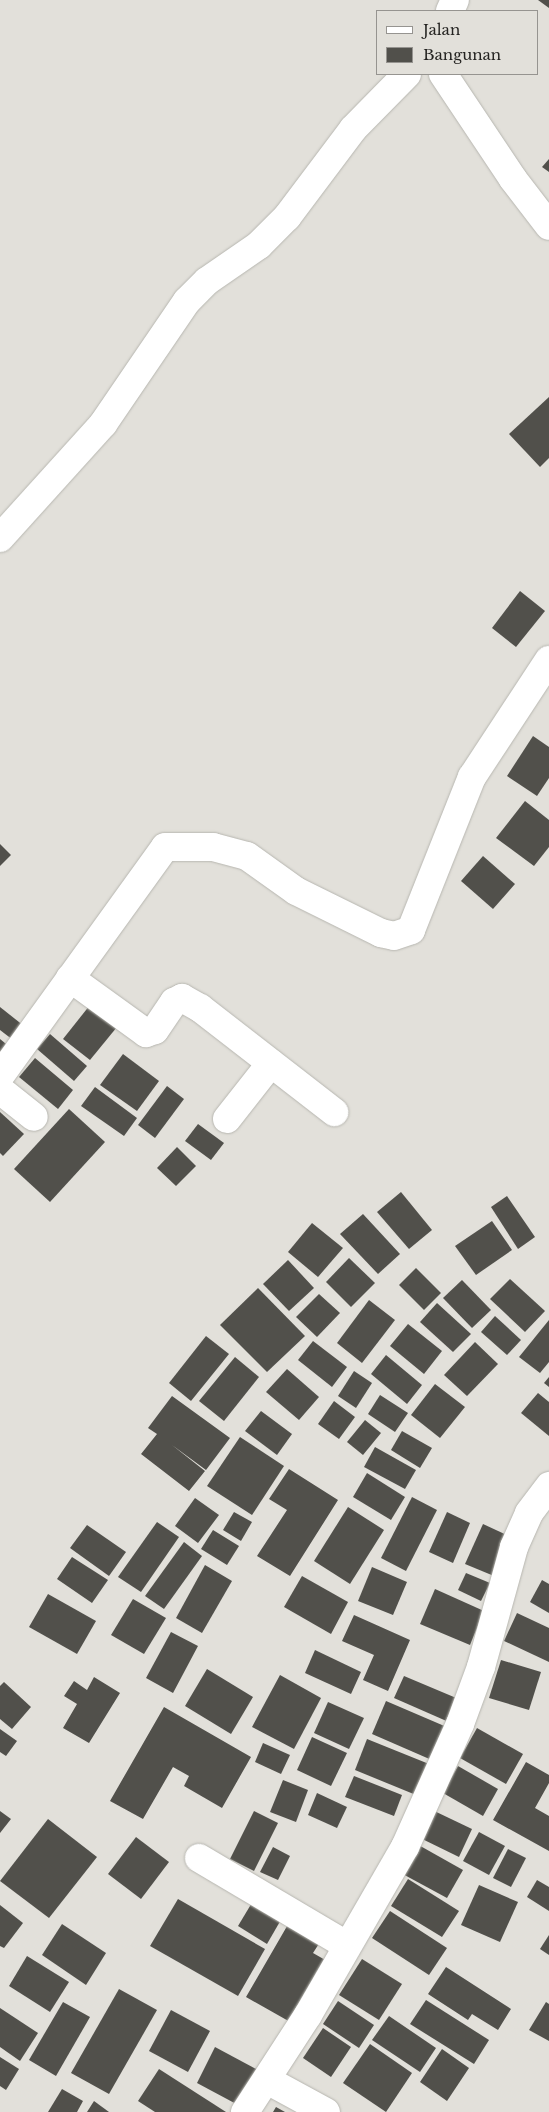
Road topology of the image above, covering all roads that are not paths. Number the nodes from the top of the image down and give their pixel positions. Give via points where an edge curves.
1 (406, 75) edge
2 (444, 75) edge
3 (549, 226) edge
4 (0, 538) edge
5 (549, 660) edge
6 (70, 978) junction
7 (271, 1063) junction
8 (0, 1076) edge
9 (0, 1090) edge
10 (334, 1112) dead end
11 (34, 1116) dead end
12 (227, 1118) dead end
13 (549, 1486) edge
14 (198, 1858) dead end
15 (346, 1945) junction
16 (266, 2080) junction
17 (245, 2112) edge
18 (326, 2112) edge

1 - 4 street via 353,129 287,217 258,245 207,281 187,301 104,424
2 - 3 street via 513,179
5 - 6 street via 472,777 411,930 405,934 381,933 296,891 247,856 213,847 165,847
6 - 7 street via 146,1033 155,1030 174,1002 182,998 200,1008
6 - 8 street
7 - 10 street
7 - 12 street
9 - 11 street
13 - 15 street via 529,1513 514,1547 460,1724 405,1847
14 - 15 street
15 - 16 street via 308,2015
16 - 17 street
16 - 18 street

